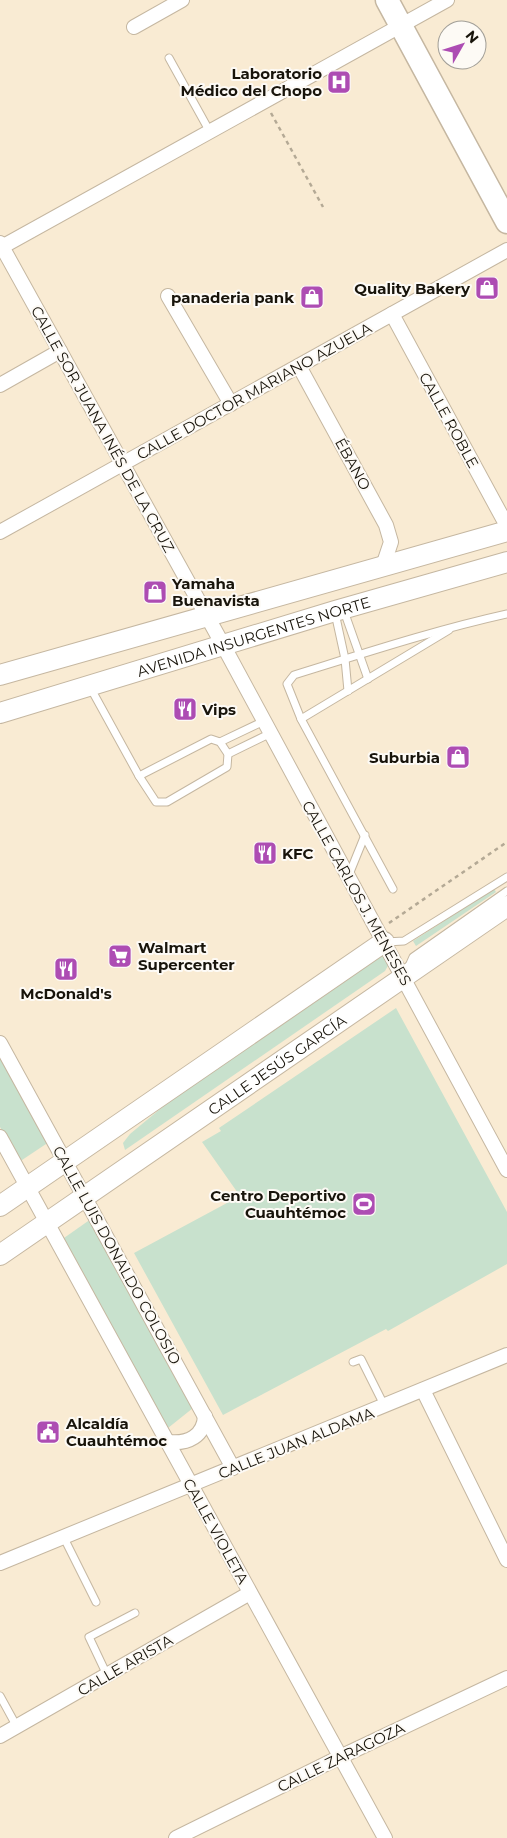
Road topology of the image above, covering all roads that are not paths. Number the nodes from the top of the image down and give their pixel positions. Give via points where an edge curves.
1 (182, 0) edge
2 (387, 0) edge
3 (447, 0) edge
4 (401, 26) junction
5 (134, 27) dead end
6 (170, 58) dead end
7 (210, 132) junction
8 (507, 222) edge
9 (1, 246) edge
10 (507, 250) edge
11 (168, 296) dead end
12 (392, 314) junction
13 (60, 351) junction
14 (299, 366) junction
15 (0, 385) edge
16 (231, 404) junction
17 (123, 464) junction
18 (507, 526) edge
19 (507, 531) edge
20 (0, 532) edge
21 (507, 562) edge
22 (383, 566) junction
23 (339, 610) junction
24 (507, 614) edge
25 (206, 616) junction
26 (458, 625) junction
27 (223, 646) junction
28 (359, 654) junction
29 (345, 659) junction
30 (0, 675) edge
31 (368, 679) junction
32 (88, 685) junction
33 (348, 691) junction
34 (0, 713) edge
35 (301, 719) junction
36 (267, 727) junction
37 (220, 742) junction
38 (228, 754) junction
39 (139, 776) junction
40 (365, 835) junction
41 (348, 877) junction
42 (507, 877) edge
43 (393, 888) dead end
44 (507, 891) edge
45 (507, 906) edge
46 (380, 936) junction
47 (404, 978) junction
48 (0, 1043) edge
49 (0, 1137) edge
50 (64, 1160) junction
51 (507, 1170) edge
52 (27, 1186) junction
53 (85, 1196) junction
54 (0, 1206) edge
55 (48, 1222) junction
56 (0, 1255) edge
57 (507, 1355) edge
58 (353, 1362) dead end
59 (423, 1390) junction
60 (385, 1407) junction
61 (205, 1416) junction
62 (169, 1442) junction
63 (233, 1468) junction
64 (192, 1486) junction
65 (64, 1538) junction
66 (507, 1560) edge
67 (0, 1563) edge
68 (250, 1593) junction
69 (96, 1602) dead end
70 (135, 1614) dead end
71 (107, 1675) junction
72 (507, 1678) edge
73 (0, 1696) edge
74 (17, 1727) junction
75 (0, 1736) edge
76 (340, 1757) junction
77 (176, 1838) edge
78 (385, 1838) edge

1 - 5 street
2 - 4 main road
3 - 4 street
4 - 7 street
4 - 8 main road
6 - 7 lane
7 - 9 street
9 - 13 street, CALLE SOR JUANA INÉS DE LA CRUZ
10 - 12 street, CALLE DOCTOR MARIANO AZUELA
11 - 16 street
12 - 14 street, CALLE DOCTOR MARIANO AZUELA
12 - 18 street, CALLE ROBLE
13 - 15 street
13 - 17 street, CALLE SOR JUANA INÉS DE LA CRUZ
14 - 16 street, CALLE DOCTOR MARIANO AZUELA
14 - 22 street, ÉBANO via 386,525 391,542
16 - 17 street, CALLE DOCTOR MARIANO AZUELA
17 - 20 street, CALLE DOCTOR MARIANO AZUELA
17 - 25 street, CALLE SOR JUANA INÉS DE LA CRUZ
19 - 22 street, AVENIDA INSURGENTES NORTE
21 - 23 street, AVENIDA INSURGENTES NORTE
22 - 25 street, AVENIDA INSURGENTES NORTE
23 - 27 street, AVENIDA INSURGENTES NORTE
23 - 28 lane
23 - 29 lane
24 - 26 lane
25 - 27 street, CALLE CARLOS J. MENESES
25 - 30 street, AVENIDA INSURGENTES NORTE
26 - 28 lane
26 - 31 lane
27 - 32 street, AVENIDA INSURGENTES NORTE
27 - 36 street, CALLE CARLOS J. MENESES
28 - 29 lane
28 - 31 lane
29 - 33 lane
29 - 35 lane via 290,679 288,691
31 - 33 lane
32 - 34 street, AVENIDA INSURGENTES NORTE
32 - 39 lane
33 - 35 lane
35 - 40 lane
36 - 37 lane
36 - 38 lane
36 - 41 street, CALLE CARLOS J. MENESES
37 - 38 lane
37 - 39 lane via 205,740
38 - 39 lane via 227,767 222,771 162,803 152,798
40 - 41 lane
40 - 43 lane
41 - 46 street, CALLE CARLOS J. MENESES
42 - 46 lane via 404,941 393,944
44 - 47 lane via 413,957
45 - 47 street, CALLE JESÚS GARCÍA
46 - 47 street, CALLE CARLOS J. MENESES
46 - 50 street
47 - 51 street, CALLE CARLOS J. MENESES
47 - 53 street, CALLE JESÚS GARCÍA
48 - 50 street, CALLE LUIS DONALDO COLOSIO
49 - 52 street
50 - 52 street
50 - 53 street, CALLE LUIS DONALDO COLOSIO
52 - 54 street
52 - 55 street
53 - 55 street, CALLE JESÚS GARCÍA
53 - 61 street, CALLE LUIS DONALDO COLOSIO
55 - 56 street, CALLE JESÚS GARCÍA
55 - 62 street, CALLE VIOLETA
57 - 59 street, CALLE JUAN ALDAMA
58 - 60 lane via 361,1359
59 - 60 street, CALLE JUAN ALDAMA
59 - 66 street
60 - 63 street, CALLE JUAN ALDAMA
61 - 62 street via 205,1425 199,1434 180,1443
61 - 63 street, CALLE LUIS DONALDO COLOSIO
62 - 64 street, CALLE VIOLETA
63 - 64 street, CALLE JUAN ALDAMA
64 - 65 street, CALLE JUAN ALDAMA
64 - 68 street, CALLE VIOLETA
65 - 67 street, CALLE JUAN ALDAMA
65 - 69 lane
68 - 71 street, CALLE ARISTA
68 - 76 street, CALLE VIOLETA
70 - 71 lane via 89,1637
71 - 74 street, CALLE ARISTA
72 - 76 street, CALLE ZARAGOZA
73 - 74 lane
74 - 75 street, CALLE ARISTA
76 - 77 street, CALLE ZARAGOZA
76 - 78 street, CALLE VIOLETA

